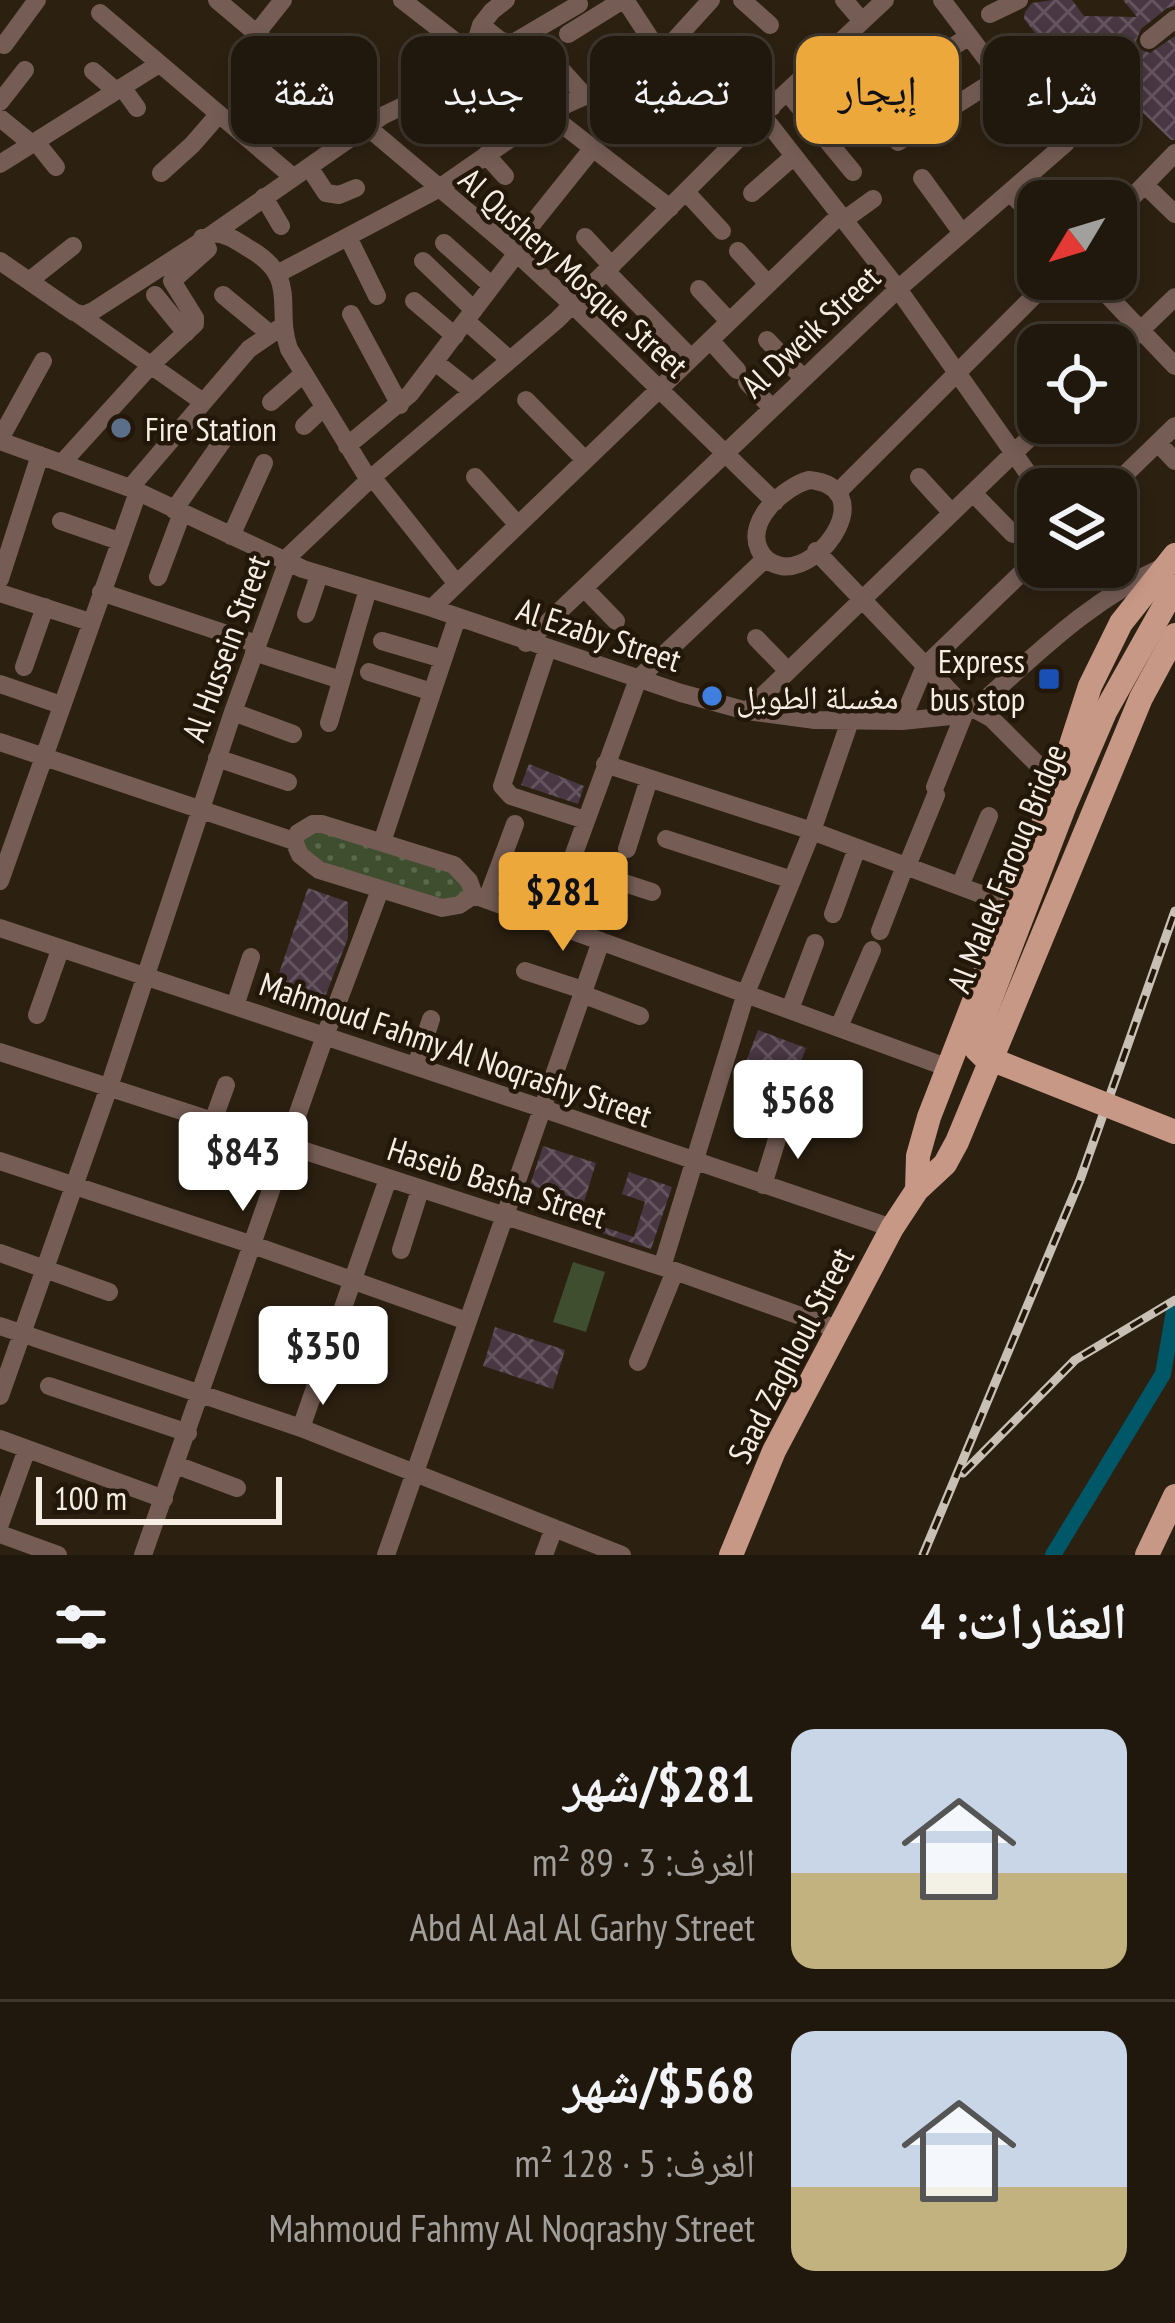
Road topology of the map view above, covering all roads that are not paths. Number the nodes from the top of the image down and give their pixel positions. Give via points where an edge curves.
1 (37, 0) edge
2 (217, 0) edge
3 (283, 0) edge
4 (402, 0) edge
5 (683, 0) edge
6 (742, 0) edge
7 (844, 0) edge
8 (885, 0) edge
9 (942, 0) edge
10 (1019, 0) edge
11 (499, 2) edge
12 (579, 4) dead end
13 (705, 7) edge
14 (100, 14) dead end
15 (990, 14) dead end
16 (1175, 19) edge
17 (862, 20) junction
18 (481, 25) junction
19 (770, 25) dead end
20 (256, 34) junction
21 (568, 34) dead end
22 (258, 36) edge
23 (449, 36) edge
24 (478, 36) edge
25 (655, 36) edge
26 (678, 36) edge
27 (970, 36) junction
28 (1149, 40) dead end
29 (959, 43) edge
30 (4, 45) dead end
31 (983, 54) edge
32 (159, 64) junction
33 (25, 70) dead end
34 (93, 71) dead end
35 (566, 75) edge
36 (119, 89) junction
37 (787, 92) junction
38 (590, 94) edge
39 (585, 96) junction
40 (0, 103) edge
41 (796, 103) edge
42 (566, 104) edge
43 (772, 106) edge
44 (137, 108) dead end
45 (219, 114) junction
46 (0, 118) edge
47 (772, 119) edge
48 (566, 127) edge
49 (377, 138) edge
50 (34, 143) junction
51 (342, 144) edge
52 (502, 144) edge
53 (733, 144) edge
54 (830, 144) edge
55 (1064, 144) edge
56 (593, 148) junction
57 (1175, 153) edge
58 (486, 155) junction
59 (4, 156) edge
60 (794, 156) junction
61 (56, 167) dead end
62 (301, 172) junction
63 (853, 172) dead end
64 (161, 173) dead end
65 (505, 176) dead end
66 (922, 178) dead end
67 (1145, 184) junction
68 (356, 188) dead end
69 (438, 189) junction
70 (686, 192) junction
71 (1010, 192) junction
72 (1137, 192) edge
73 (752, 193) dead end
74 (264, 197) junction
75 (873, 199) dead end
76 (1017, 200) edge
77 (670, 208) junction
78 (1175, 214) edge
79 (842, 218) junction
80 (281, 226) dead end
81 (722, 231) dead end
82 (962, 232) junction
83 (208, 235) junction
84 (585, 237) dead end
85 (347, 238) junction
86 (444, 243) dead end
87 (73, 246) dead end
88 (514, 251) junction
89 (738, 251) dead end
90 (423, 261) dead end
91 (2, 265) edge
92 (609, 268) junction
93 (277, 274) junction
94 (29, 281) junction
95 (768, 284) junction
96 (492, 286) junction
97 (699, 289) dead end
98 (898, 289) junction
99 (223, 295) dead end
100 (154, 296) dead end
101 (376, 296) dead end
102 (1175, 297) edge
103 (1030, 300) edge
104 (1112, 300) edge
105 (414, 301) dead end
106 (573, 305) junction
107 (78, 314) junction
108 (351, 314) dead end
109 (736, 314) junction
110 (465, 322) junction
111 (276, 329) junction
112 (1141, 330) junction
113 (185, 333) junction
114 (1137, 334) edge
115 (710, 340) junction
116 (691, 358) junction
117 (510, 360) junction
118 (43, 361) dead end
119 (435, 362) junction
120 (151, 365) junction
121 (1175, 366) edge
122 (303, 374) junction
123 (958, 374) junction
124 (802, 379) junction
125 (659, 388) junction
126 (472, 392) junction
127 (526, 400) dead end
128 (203, 402) junction
129 (271, 402) dead end
130 (400, 405) junction
131 (771, 407) junction
132 (323, 408) junction
133 (304, 426) dead end
134 (1175, 426) edge
135 (226, 436) dead end
136 (0, 440) edge
137 (1158, 442) junction
138 (1023, 444) edge
139 (347, 446) junction
140 (724, 452) junction
141 (1013, 453) junction
142 (40, 455) junction
143 (585, 460) junction
144 (1175, 461) edge
145 (62, 463) junction
146 (264, 463) dead end
147 (1024, 468) edge
148 (1131, 468) edge
149 (476, 477) dead end
150 (919, 477) dead end
151 (371, 479) junction
152 (134, 490) junction
153 (973, 493) junction
154 (837, 494) junction
155 (776, 502) junction
156 (178, 512) junction
157 (952, 513) junction
158 (61, 520) dead end
159 (518, 525) junction
160 (1012, 534) dead end
161 (230, 536) junction
162 (119, 541) junction
163 (816, 551) junction
164 (765, 559) junction
165 (285, 562) junction
166 (1172, 568) edge
167 (319, 574) junction
168 (158, 577) dead end
169 (1017, 577) edge
170 (0, 579) edge
171 (457, 584) junction
172 (584, 587) junction
173 (1110, 588) edge
174 (368, 589) junction
175 (0, 592) edge
176 (101, 592) junction
177 (1113, 592) junction
178 (862, 600) junction
179 (45, 607) junction
180 (432, 608) junction
181 (306, 614) dead end
182 (457, 618) junction
183 (616, 621) dead end
184 (90, 622) junction
185 (1175, 635) edge
186 (756, 638) dead end
187 (382, 641) dead end
188 (526, 643) junction
189 (256, 648) junction
190 (547, 650) junction
191 (442, 659) junction
192 (925, 666) junction
193 (24, 668) dead end
194 (788, 671) junction
195 (369, 672) dead end
196 (638, 679) junction
197 (341, 680) junction
198 (0, 684) edge
199 (432, 692) junction
200 (61, 705) junction
201 (969, 710) junction
202 (747, 711) junction
203 (233, 712) junction
204 (902, 721) junction
205 (850, 722) junction
206 (328, 723) dead end
207 (293, 734) dead end
208 (0, 742) edge
209 (42, 757) junction
210 (217, 758) junction
211 (605, 764) junction
212 (649, 778) junction
213 (288, 782) dead end
214 (1058, 785) junction
215 (200, 809) junction
216 (989, 817) dead end
217 (585, 820) junction
218 (515, 824) dead end
219 (812, 831) junction
220 (666, 839) dead end
221 (294, 841) junction
222 (382, 842) junction
223 (857, 848) junction
224 (627, 849) dead end
225 (569, 865) junction
226 (906, 866) junction
227 (792, 880) junction
228 (0, 881) edge
229 (960, 886) junction
230 (380, 890) junction
231 (652, 892) dead end
232 (480, 897) junction
233 (1010, 905) junction
234 (833, 914) dead end
235 (549, 922) junction
236 (0, 928) edge
237 (601, 941) junction
238 (815, 943) dead end
239 (60, 950) junction
240 (251, 957) dead end
241 (525, 971) dead end
242 (144, 977) junction
243 (583, 992) junction
244 (746, 993) junction
245 (235, 1006) junction
246 (790, 1009) junction
247 (38, 1015) dead end
248 (640, 1016) dead end
249 (431, 1018) dead end
250 (839, 1027) junction
251 (325, 1036) junction
252 (0, 1052) edge
253 (416, 1066) junction
254 (946, 1067) junction
255 (226, 1085) dead end
256 (109, 1087) junction
257 (541, 1108) junction
258 (213, 1121) junction
259 (782, 1123) dead end
260 (1175, 1132) edge
261 (287, 1146) junction
262 (0, 1161) edge
263 (694, 1161) junction
264 (388, 1179) junction
265 (763, 1185) junction
266 (74, 1186) junction
267 (421, 1190) junction
268 (917, 1190) junction
269 (504, 1217) junction
270 (892, 1228) junction
271 (253, 1245) junction
272 (401, 1250) dead end
273 (0, 1253) edge
274 (45, 1269) junction
275 (668, 1269) junction
276 (354, 1280) junction
277 (109, 1292) dead end
278 (467, 1321) junction
279 (0, 1326) edge
280 (837, 1329) junction
281 (22, 1333) junction
282 (638, 1362) dead end
283 (50, 1386) dead end
284 (202, 1393) junction
285 (0, 1396) edge
286 (301, 1429) junction
287 (188, 1433) junction
288 (0, 1439) edge
289 (27, 1449) junction
290 (176, 1465) junction
291 (415, 1472) junction
292 (236, 1488) dead end
293 (1175, 1496) edge
294 (164, 1499) junction
295 (0, 1523) edge
296 (554, 1528) junction
297 (0, 1534) edge
298 (58, 1555) edge
299 (143, 1555) edge
300 (386, 1555) edge
301 (544, 1555) edge
302 (622, 1555) edge
303 (731, 1555) edge
304 (1147, 1555) edge

1 - 30 street
2 - 20 street, Al Qushery Mosque Street
3 - 20 street
4 - 23 street
5 - 13 street
6 - 19 street
7 - 17 street
8 - 17 street, Al Hussein Street
9 - 27 street
10 - 15 street
11 - 18 street
12 - 18 street via 512,43
13 - 26 street
14 - 32 street
16 - 28 street
17 - 37 street, Al Hussein Street
18 - 24 street
20 - 22 street, Al Qushery Mosque Street
21 - 25 street via 621,1
27 - 29 street
27 - 31 street
32 - 36 street
32 - 45 street
33 - 40 street
34 - 36 street
35 - 39 street
36 - 44 street
36 - 50 street
37 - 41 street
37 - 43 street, Al Hussein Street
38 - 39 street
39 - 42 street
45 - 62 street
45 - 64 street
46 - 50 street
47 - 60 street
48 - 56 street
49 - 69 street, Al Qushery Mosque Street
50 - 59 street
50 - 61 street
51 - 62 street
52 - 58 street
53 - 70 street, Al Hussein Street
54 - 63 street
55 - 71 street, Al Dweik Street
56 - 77 street
56 - 88 street
57 - 67 street
58 - 65 street
58 - 69 street
60 - 73 street
60 - 79 street
62 - 68 street via 326,193
62 - 74 street
66 - 82 street
67 - 72 street
67 - 78 street
69 - 85 street
69 - 88 street, Al Qushery Mosque Street
70 - 77 street, Al Hussein Street
70 - 81 street
71 - 76 street
71 - 82 street, Al Dweik Street
74 - 80 street
74 - 83 street
75 - 79 street
77 - 92 street, Al Hussein Street
79 - 95 street
79 - 98 street
82 - 98 street, Al Dweik Street
83 - 93 street via 222,233
83 - 107 street
83 - 113 street via 207,251 172,281 195,318
84 - 92 street
85 - 93 street
85 - 101 street
86 - 96 street
87 - 94 street
88 - 96 street
88 - 106 street, Al Qushery Mosque Street
89 - 95 street
90 - 110 street
91 - 94 street
92 - 106 street, Al Hussein Street
92 - 116 street
93 - 111 street via 285,302
94 - 107 street
95 - 109 street
96 - 110 street
97 - 109 street
98 - 123 street
98 - 124 street, Al Dweik Street
99 - 111 street
100 - 113 street
102 - 112 street
103 - 123 street
104 - 112 street
105 - 110 street
106 - 117 street, Al Hussein Street
106 - 125 street, Al Qushery Mosque Street
107 - 120 street
108 - 130 street
109 - 115 street
109 - 124 street
110 - 117 street
110 - 119 street
111 - 122 street
111 - 128 street
112 - 114 street
112 - 121 street
113 - 120 street
115 - 116 street
115 - 131 street
116 - 125 street
117 - 126 street, Al Hussein Street
118 - 136 street
119 - 126 street
119 - 130 street
120 - 128 street
120 - 145 street
122 - 129 street
122 - 132 street
123 - 141 street
123 - 154 street
124 - 131 street, Al Dweik Street
125 - 140 street, Al Qushery Mosque Street
125 - 143 street
126 - 151 street, Al Hussein Street
127 - 143 street
128 - 152 street
130 - 139 street
131 - 140 street, Al Dweik Street
132 - 133 street
132 - 139 street
134 - 137 street
135 - 156 street
136 - 142 street, Al Ezaby Street
137 - 144 street
137 - 148 street
138 - 141 street
139 - 151 street
140 - 155 street, Al Qushery Mosque Street
140 - 172 street, Al Dweik Street
141 - 147 street
141 - 153 street
142 - 145 street, Al Ezaby Street
142 - 170 street
143 - 159 street
145 - 152 street, Al Ezaby Street
146 - 161 street
149 - 159 street
150 - 157 street
151 - 165 street, Al Hussein Street
151 - 171 street
152 - 156 street, Al Ezaby Street
152 - 162 street
153 - 157 street
153 - 160 street
154 - 155 street via 809,481
154 - 163 street via 842,524
155 - 164 street via 758,525
156 - 161 street, Al Ezaby Street
156 - 168 street
157 - 178 street
158 - 162 street
159 - 171 street
161 - 165 street, Al Ezaby Street
162 - 176 street
163 - 164 street via 789,566
163 - 178 street
164 - 196 street
165 - 167 street, Al Ezaby Street
165 - 189 street, Al Hussein Street
166 - 177 street
166 - 214 main road, Saad Zaghloul Street via 1137,600 1109,645
166 - 260 main road, Al Malek Farouq Bridge, bridge via 1065,805 974,1043 988,1059
167 - 174 street, Al Ezaby Street
167 - 181 street
169 - 192 street
171 - 180 street
172 - 183 street
172 - 188 street, Al Dweik Street
173 - 177 street
174 - 180 street, Al Ezaby Street
174 - 197 street
175 - 179 street
176 - 184 street
176 - 189 street
177 - 201 street
178 - 192 street
178 - 194 street
179 - 184 street
179 - 193 street
180 - 182 street, Al Ezaby Street
182 - 188 street, Al Ezaby Street
182 - 191 street
184 - 200 street
185 - 268 main road, Saad Zaghloul Street via 1141,698 964,1127 945,1164
186 - 194 street
187 - 191 street
188 - 190 street, Al Ezaby Street
189 - 197 street
189 - 203 street, Al Hussein Street
190 - 196 street, Al Ezaby Street
190 - 217 street via 502,786
191 - 199 street
192 - 201 street
192 - 204 street
194 - 202 street
195 - 199 street
196 - 202 street, Al Ezaby Street
196 - 211 street
197 - 206 street
198 - 200 street
199 - 222 street
200 - 209 street
201 - 204 street, Al Ezaby Street
201 - 214 street via 991,718
201 - 226 street
202 - 205 street, Al Ezaby Street
203 - 207 street
203 - 210 street, Al Hussein Street
204 - 205 street, Al Ezaby Street
205 - 219 street
208 - 209 street
209 - 215 street
209 - 228 street
210 - 213 street
210 - 215 street, Al Hussein Street
211 - 212 street
211 - 217 street
212 - 219 street
212 - 224 street
214 - 233 main road, Saad Zaghloul Street
215 - 221 street
215 - 242 street, Al Hussein Street
216 - 229 street
217 - 225 street
218 - 232 street
219 - 223 street
219 - 227 street
220 - 227 street
221 - 222 street via 322,824
221 - 230 street via 311,866
222 - 232 street via 454,865
223 - 226 street
223 - 234 street
225 - 231 street
225 - 235 street
226 - 229 street
226 - 250 street
227 - 244 street
229 - 233 street
230 - 232 street via 442,908
230 - 251 street
232 - 235 street
233 - 254 main road, Saad Zaghloul Street
235 - 237 street
236 - 239 street, Mahmoud Fahmy Al Noqrashy Street
237 - 243 street
237 - 244 street
238 - 246 street
239 - 242 street, Mahmoud Fahmy Al Noqrashy Street
239 - 247 street
240 - 245 street
241 - 243 street
242 - 245 street, Mahmoud Fahmy Al Noqrashy Street
242 - 256 street, Al Hussein Street
243 - 248 street
243 - 257 street
244 - 246 street
244 - 263 street
245 - 251 street, Mahmoud Fahmy Al Noqrashy Street
246 - 250 street
249 - 253 street
250 - 254 street
251 - 253 street, Mahmoud Fahmy Al Noqrashy Street
251 - 261 street
252 - 256 street, Haseib Basha Street
253 - 257 street, Mahmoud Fahmy Al Noqrashy Street
254 - 268 main road, Saad Zaghloul Street via 918,1156
255 - 258 street
256 - 258 street, Haseib Basha Street
256 - 266 street, Al Hussein Street
257 - 263 street, Mahmoud Fahmy Al Noqrashy Street
257 - 269 street
258 - 261 street, Haseib Basha Street
259 - 265 street
261 - 264 street, Haseib Basha Street
261 - 271 street
262 - 266 street
263 - 265 street, Mahmoud Fahmy Al Noqrashy Street
263 - 275 street
264 - 267 street, Haseib Basha Street
264 - 276 street
265 - 270 street, Mahmoud Fahmy Al Noqrashy Street
266 - 271 street
266 - 274 street, Al Hussein Street
267 - 269 street, Haseib Basha Street
267 - 272 street
268 - 270 main road, Saad Zaghloul Street
269 - 275 street, Haseib Basha Street
269 - 278 street
270 - 280 main road, Saad Zaghloul Street
271 - 276 street
271 - 284 street
273 - 274 street
274 - 277 street
274 - 281 street, Al Hussein Street
275 - 280 street, Haseib Basha Street
275 - 282 street
276 - 278 street
276 - 286 street
278 - 291 street
279 - 281 street
280 - 303 main road, Saad Zaghloul Street
281 - 284 street
281 - 285 street, Al Hussein Street
283 - 287 street
284 - 286 street
284 - 287 street
286 - 291 street
287 - 290 street
288 - 289 street
289 - 294 street
289 - 295 street
290 - 292 street
290 - 294 street
291 - 296 street
291 - 300 street
293 - 304 main road
294 - 299 street
296 - 301 street
296 - 302 street
297 - 298 street

